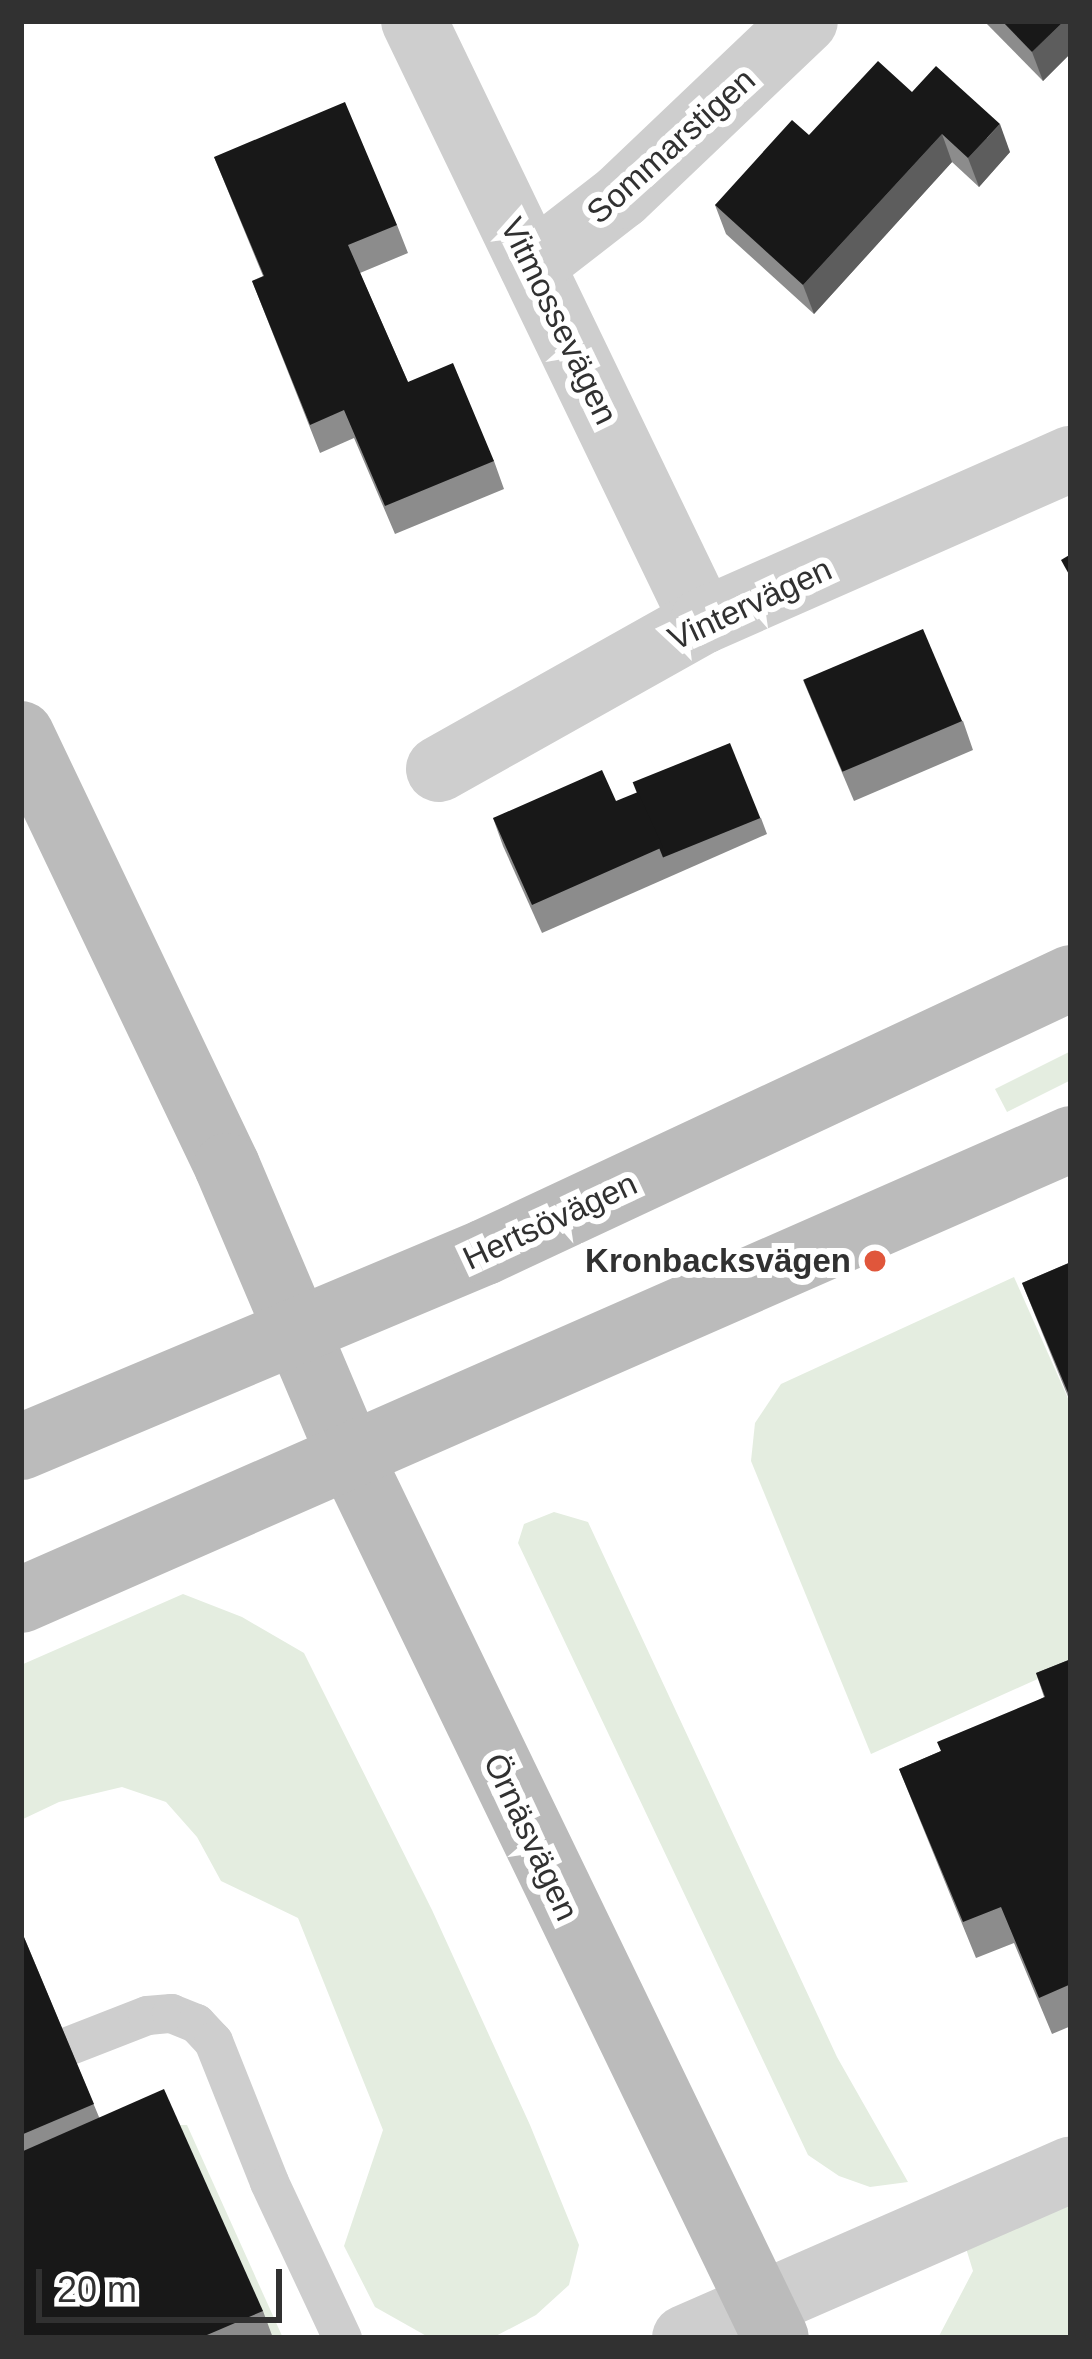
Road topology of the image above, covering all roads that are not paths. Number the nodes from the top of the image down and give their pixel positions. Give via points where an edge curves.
1 (414, 21) edge
2 (805, 21) edge
3 (532, 266) junction
4 (1071, 459) edge
5 (703, 621) junction
6 (21, 734) edge
7 (439, 769) dead end
8 (1071, 978) edge
9 (1071, 1139) edge
10 (297, 1330) junction
11 (21, 1447) edge
12 (350, 1456) junction
13 (21, 1600) edge
14 (21, 2064) edge
15 (1071, 2169) edge
16 (768, 2322) edge
17 (342, 2338) edge
18 (685, 2338) edge

1 - 3 street, Vitmossevägen
2 - 3 street, Sommarstigen via 621,196
3 - 5 street, Vitmossevägen
4 - 5 street, Vintervägen
5 - 7 street, Vintervägen
6 - 10 main road
8 - 10 main road, Hertsövägen via 485,1252
9 - 12 main road
10 - 11 main road, Hertsövägen
10 - 12 main road, Örnäsvägen
12 - 13 main road
12 - 16 main road, Örnäsvägen
14 - 17 lane via 147,2014 196,2023 213,2041
15 - 16 street
16 - 18 street

